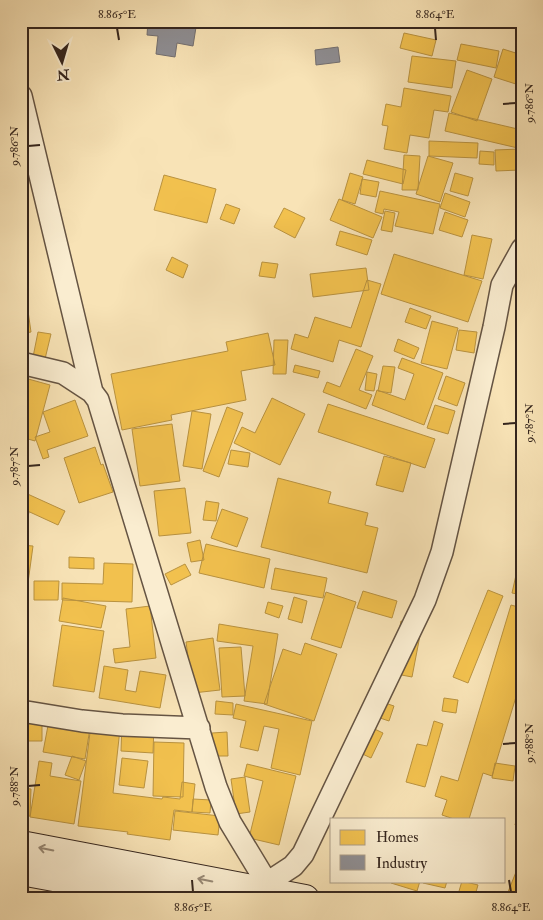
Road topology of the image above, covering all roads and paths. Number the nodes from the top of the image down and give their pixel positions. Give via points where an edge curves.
1 (21, 96) edge
2 (522, 249) edge
3 (21, 363) edge
4 (92, 392) junction
5 (21, 711) edge
6 (199, 728) junction
7 (21, 845) edge
8 (21, 871) edge
9 (270, 888) junction
10 (201, 899) edge
11 (305, 899) edge

1 - 4 street
2 - 9 street via 502,285 442,552 425,600 303,854
3 - 4 street via 63,374
4 - 6 street via 98,400
5 - 6 street via 122,725
6 - 9 street via 230,822
9 -> 7 main road
8 - 10 main road
9 - 11 main road

